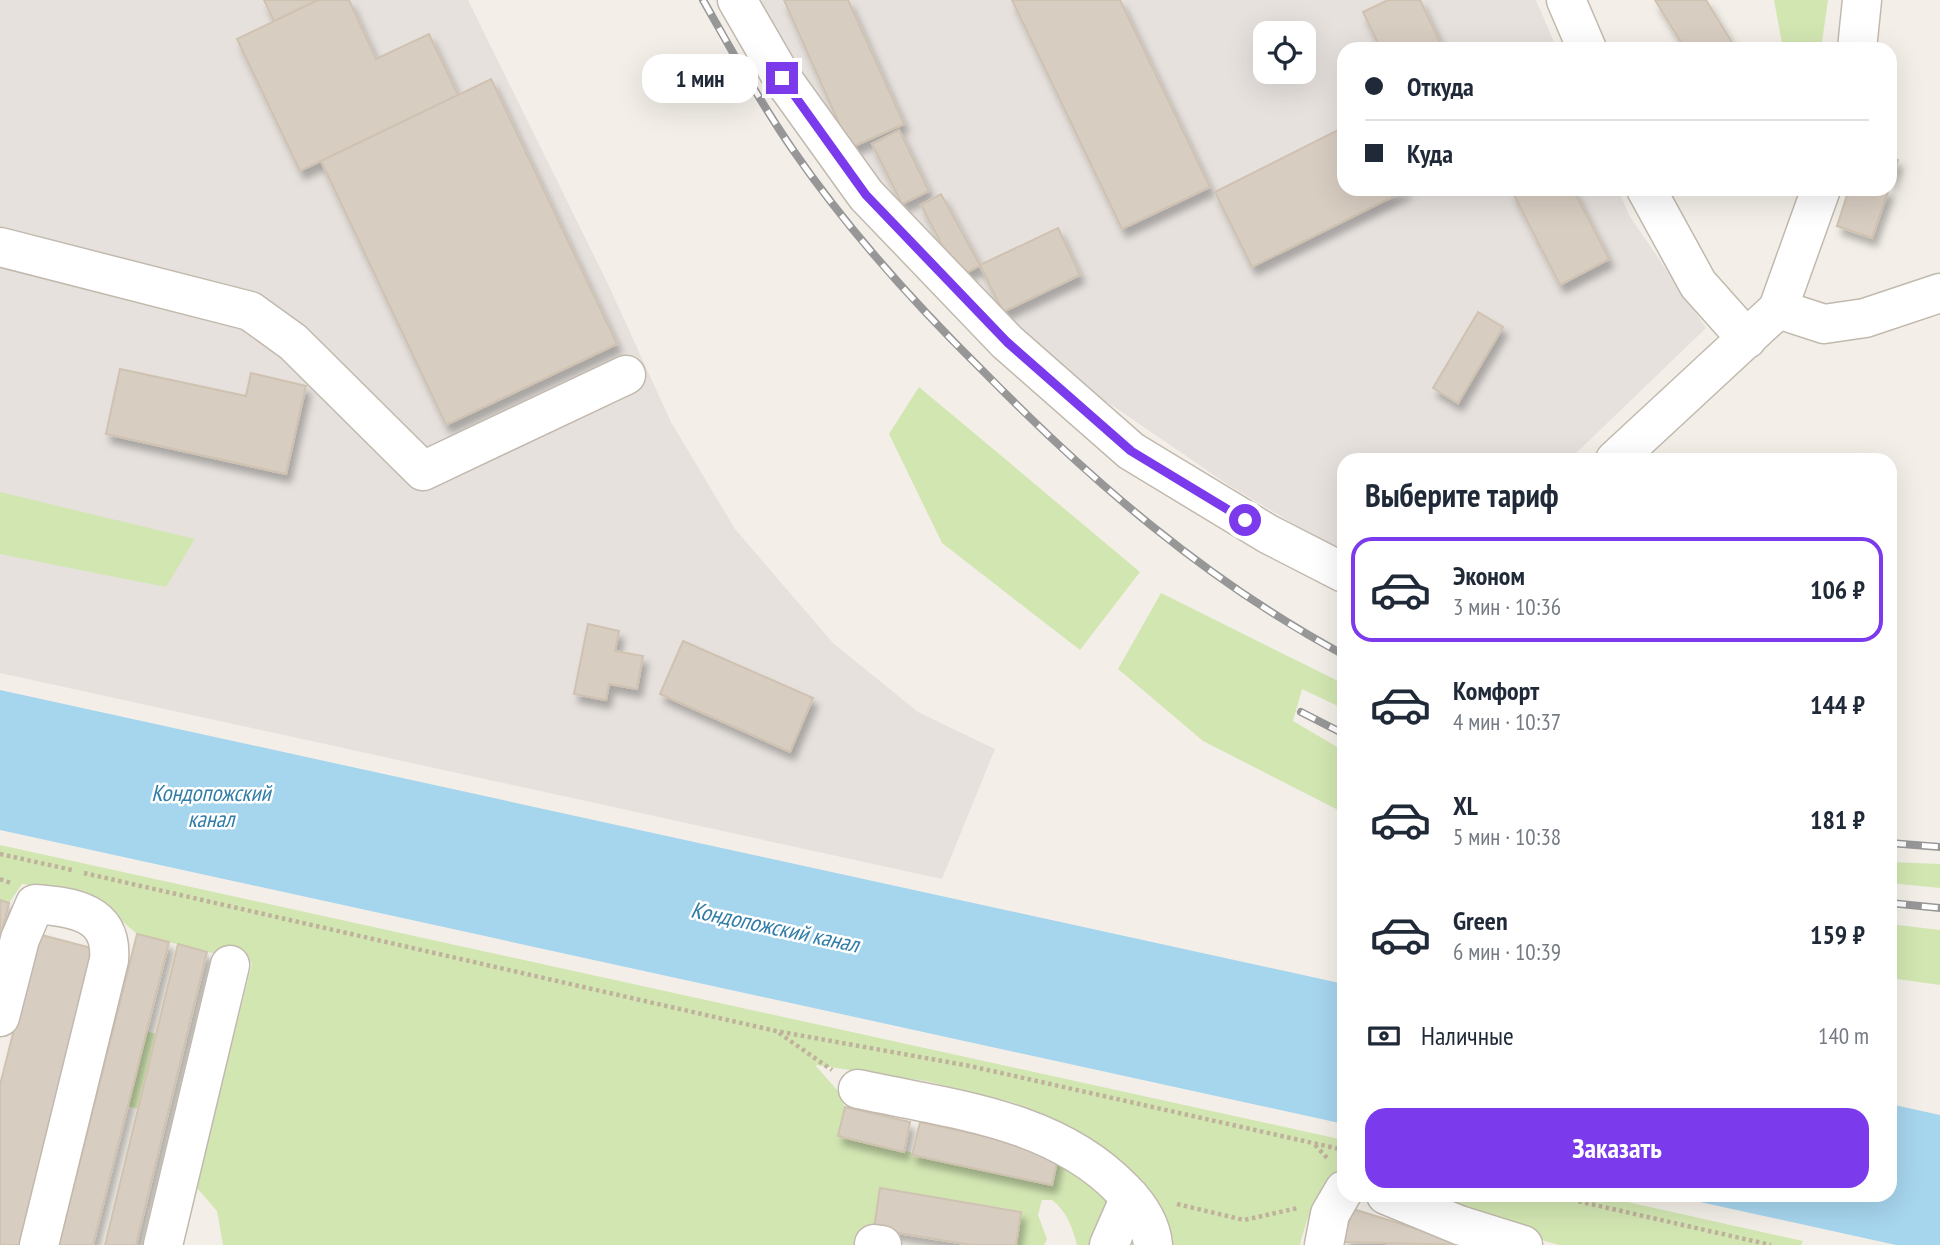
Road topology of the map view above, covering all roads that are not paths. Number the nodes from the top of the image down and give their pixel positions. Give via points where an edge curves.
1 (737, 0) edge
2 (1566, 0) edge
3 (1862, 0) edge
4 (1584, 42) edge
5 (1858, 42) edge
6 (1650, 196) edge
7 (1818, 196) edge
8 (0, 247) edge
9 (1940, 293) edge
10 (1778, 309) junction
11 (1746, 339) junction
12 (626, 375) dead end
13 (1623, 453) edge
14 (1337, 569) edge
15 (230, 965) dead end
16 (0, 1017) edge
17 (858, 1089) road end
18 (1130, 1197) junction
19 (1403, 1202) edge
20 (39, 1245) edge
21 (163, 1245) edge
22 (1109, 1245) edge
23 (1153, 1245) edge
24 (1524, 1245) edge

1 - 14 street via 782,78 866,195 1007,342 1131,451 1268,534
2 - 4 street
3 - 5 street
6 - 11 street via 1698,284
7 - 10 street
8 - 12 street via 250,311 293,342 423,471
9 - 10 street via 1865,318 1824,324
10 - 11 street
11 - 13 street
15 - 21 street
16 - 20 street via 20,939 36,904 76,909 94,919 108,938 109,960
17 - 18 street via 1039,1133 1080,1153
18 - 22 street
18 - 23 street via 1148,1223
19 - 24 street

